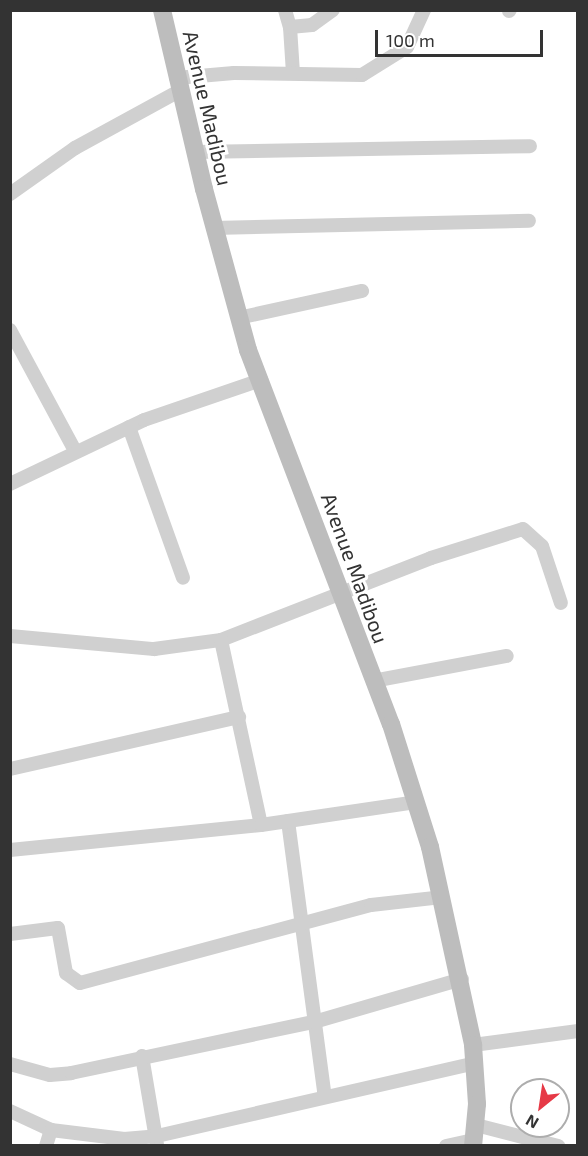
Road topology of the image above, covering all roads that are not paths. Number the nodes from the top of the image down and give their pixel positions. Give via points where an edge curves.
1 (162, 10) edge
2 (285, 10) edge
3 (333, 10) edge
4 (424, 10) edge
5 (291, 27) junction
6 (293, 73) junction
7 (178, 85) junction
8 (530, 146) dead end
9 (195, 152) junction
10 (10, 194) edge
11 (530, 221) dead end
12 (213, 228) junction
13 (362, 291) dead end
14 (238, 318) junction
15 (10, 330) edge
16 (261, 380) junction
17 (129, 427) junction
18 (74, 449) junction
19 (10, 484) edge
20 (183, 578) dead end
21 (341, 593) junction
22 (561, 603) dead end
23 (10, 636) edge
24 (221, 640) junction
25 (507, 656) dead end
26 (373, 681) junction
27 (238, 717) junction
28 (10, 769) edge
29 (417, 802) junction
30 (288, 821) junction
31 (261, 825) junction
32 (10, 850) edge
33 (442, 897) junction
34 (299, 926) junction
35 (10, 934) edge
36 (462, 979) junction
37 (314, 1022) junction
38 (578, 1031) edge
39 (475, 1054) junction
40 (142, 1056) junction
41 (10, 1064) edge
42 (325, 1097) junction
43 (10, 1111) edge
44 (51, 1130) junction
45 (474, 1137) edge
46 (157, 1141) edge
47 (46, 1146) edge
48 (446, 1146) edge
49 (558, 1146) edge

1 - 7 street, Avenue Madibou
2 - 5 street
3 - 5 street via 312,25
4 - 6 street via 407,47 379,69 362,75
5 - 6 street
6 - 7 street
7 - 9 street, Avenue Madibou
7 - 10 street via 75,148
8 - 9 street
9 - 12 street, Avenue Madibou
11 - 12 street
12 - 14 street, Avenue Madibou
13 - 14 street
14 - 16 street, Avenue Madibou
15 - 18 street
16 - 17 street
16 - 21 street, Avenue Madibou
17 - 18 street
17 - 20 street
18 - 19 street
21 - 22 street via 524,529 542,546
21 - 24 street
21 - 26 street, Avenue Madibou
23 - 24 street via 154,649
24 - 27 street
25 - 26 street
26 - 29 street, Avenue Madibou
27 - 28 street
27 - 31 street
29 - 30 street
29 - 33 street, Avenue Madibou
30 - 31 street
30 - 34 street
31 - 32 street
33 - 34 street via 370,905
33 - 36 street, Avenue Madibou
34 - 35 street via 80,983 66,973 58,928
34 - 37 street
36 - 37 street
36 - 39 street, Avenue Madibou
37 - 40 street
37 - 42 street
38 - 39 street
39 - 42 street
39 - 45 street, Avenue Madibou
40 - 41 street via 50,1075
40 - 46 street
42 - 46 street
43 - 44 street
44 - 46 street
44 - 47 street
45 - 48 street
45 - 49 street

